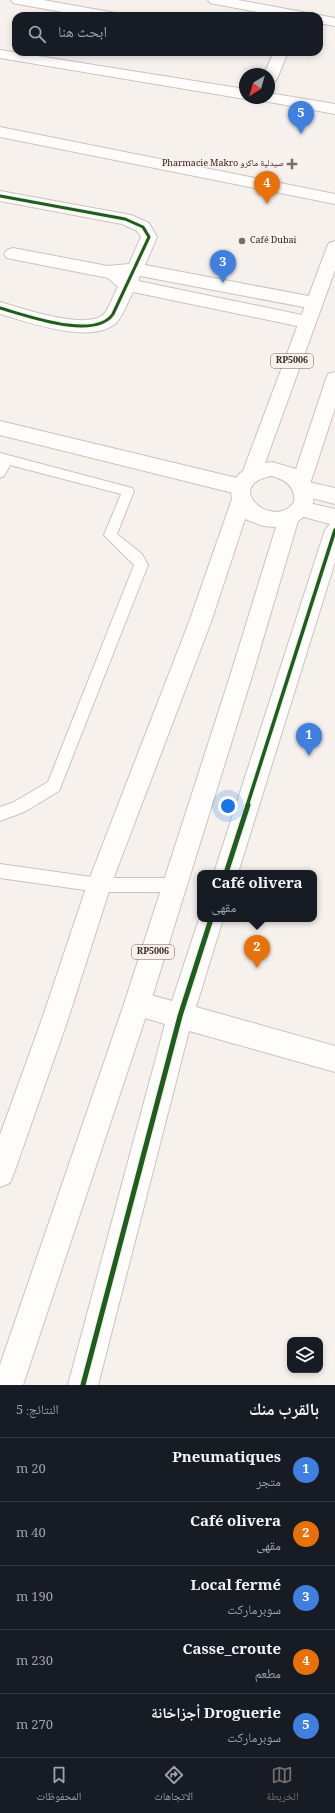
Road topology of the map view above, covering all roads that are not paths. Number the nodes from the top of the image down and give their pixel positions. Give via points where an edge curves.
1 (18, 0) edge
2 (215, 0) edge
3 (87, 12) edge
4 (278, 12) edge
5 (323, 20) edge
6 (335, 22) edge
7 (0, 54) edge
8 (12, 56) edge
9 (12, 56) edge
10 (279, 56) edge
11 (274, 68) edge
12 (239, 93) edge
13 (275, 99) edge
14 (335, 109) edge
15 (0, 132) edge
16 (0, 196) edge
17 (335, 199) edge
18 (335, 247) edge
19 (12, 254) dead end
20 (132, 277) junction
21 (314, 303) junction
22 (0, 308) edge
23 (307, 322) junction
24 (335, 379) edge
25 (0, 428) edge
26 (3, 459) edge
27 (0, 472) edge
28 (302, 486) junction
29 (244, 488) junction
30 (335, 496) edge
31 (294, 513) junction
32 (335, 517) edge
33 (335, 530) edge
34 (0, 814) edge
35 (227, 870) edge
36 (0, 871) edge
37 (99, 885) junction
38 (174, 885) junction
39 (210, 922) edge
40 (137, 1004) junction
41 (180, 1016) junction
42 (335, 1060) edge
43 (0, 1173) edge
44 (8, 1385) edge
45 (83, 1385) edge

1 - 3 street
2 - 4 street
5 - 6 street
7 - 9 street
8 - 12 street
10 - 11 street
13 - 14 street
15 - 17 street
16 - 20 street via 141,224 149,236
18 - 21 street, RP5006
19 - 20 street
20 - 21 street
20 - 22 street via 109,320 96,327 60,324
20 - 23 street
21 - 23 street, RP5006
23 - 29 street, RP5006
24 - 28 street, RP5006
25 - 29 street
26 - 27 lane
26 - 34 lane via 128,491 110,535 137,558 141,565 54,786 19,807
28 - 29 street via 291,474 263,470
28 - 30 street
28 - 31 street, RP5006 via 305,499
29 - 31 street via 248,510 260,517 275,520
29 - 37 street, RP5006 via 200,622
31 - 32 street
31 - 38 street, RP5006
33 - 35 street
36 - 37 lane
37 - 38 lane
37 - 43 street, RP5006
38 - 40 street, RP5006
39 - 41 street
40 - 41 street
40 - 44 street, RP5006
41 - 42 street
41 - 45 street

